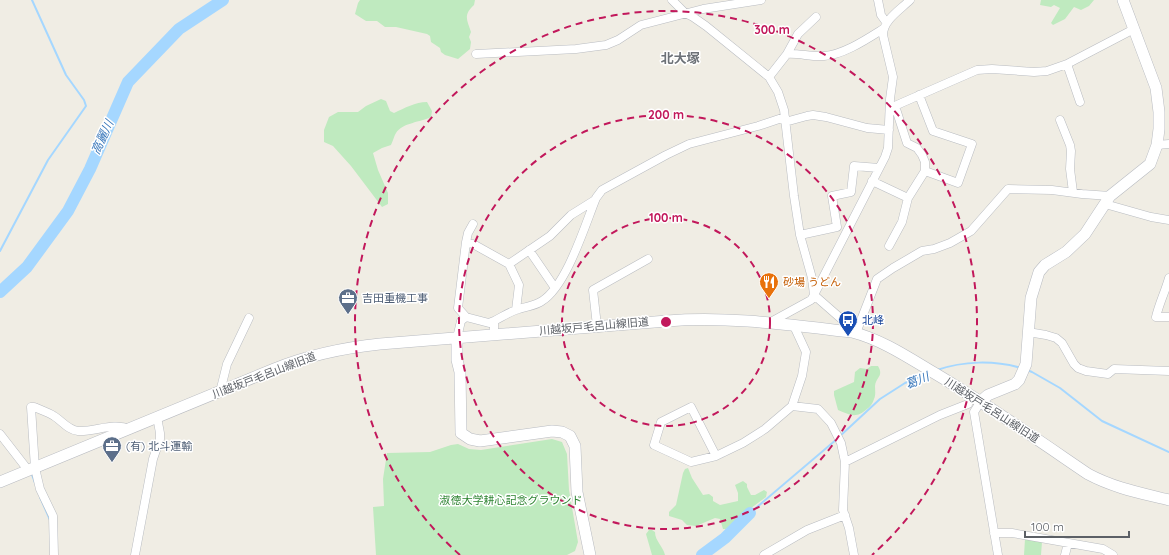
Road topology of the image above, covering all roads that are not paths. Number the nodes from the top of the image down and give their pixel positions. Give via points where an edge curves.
1 (672, 0) edge
2 (761, 0) edge
3 (878, 0) edge
4 (910, 0) edge
5 (1123, 0) edge
6 (685, 13) junction
7 (816, 17) dead end
8 (885, 26) junction
9 (1134, 29) junction
10 (476, 54) dead end
11 (787, 54) junction
12 (1067, 64) junction
13 (769, 77) junction
14 (919, 95) junction
15 (1080, 102) dead end
16 (892, 107) junction
17 (785, 119) junction
18 (1060, 120) dead end
19 (889, 130) junction
20 (1169, 144) edge
21 (1157, 145) junction
22 (879, 168) junction
23 (926, 171) junction
24 (872, 181) junction
25 (1073, 192) junction
26 (908, 198) junction
27 (595, 200) junction
28 (1107, 200) junction
29 (1169, 220) edge
30 (473, 224) dead end
31 (800, 235) junction
32 (466, 242) junction
33 (889, 246) dead end
34 (529, 250) junction
35 (648, 260) dead end
36 (509, 264) junction
37 (1169, 278) edge
38 (555, 288) junction
39 (814, 295) junction
40 (516, 310) junction
41 (466, 317) junction
42 (1169, 317) edge
43 (249, 318) dead end
44 (494, 321) junction
45 (768, 323) junction
46 (597, 326) junction
47 (794, 326) junction
48 (1028, 332) junction
49 (854, 333) junction
50 (494, 334) junction
51 (457, 338) junction
52 (1169, 371) edge
53 (220, 392) junction
54 (981, 401) junction
55 (968, 404) dead end
56 (792, 406) junction
57 (157, 417) junction
58 (131, 429) junction
59 (0, 434) edge
60 (716, 456) junction
61 (845, 462) junction
62 (31, 469) junction
63 (0, 482) edge
64 (1169, 500) edge
65 (845, 515) junction
66 (994, 533) junction
67 (1068, 543) junction
68 (54, 555) edge
69 (135, 555) edge
70 (590, 555) edge
71 (764, 555) edge
72 (854, 555) edge
73 (998, 555) edge
74 (1065, 555) edge
75 (1113, 555) edge

1 - 6 street
2 - 6 street
3 - 8 street
4 - 8 street
5 - 9 street
6 - 10 street via 642,25 606,45
6 - 13 street via 706,26
7 - 11 street via 798,34
8 - 11 street via 862,42 836,54
8 - 16 street via 883,35 893,77
9 - 12 street
9 - 21 street via 1156,88 1159,112
11 - 13 street
12 - 14 street via 1038,72 977,70
12 - 15 street
13 - 17 street via 781,100
14 - 16 street
14 - 23 street via 933,132 972,144 958,183
16 - 19 street
16 - 23 street via 907,143 922,155
17 - 19 street via 813,115 867,128
17 - 27 street via 689,144 602,190
17 - 31 street
18 - 25 street via 1070,145
19 - 22 street via 888,148
20 - 21 street
21 - 28 street via 1150,164
22 - 24 street
22 - 31 street via 854,166 851,192 832,196 837,227
23 - 26 street
24 - 26 street
24 - 39 street
25 - 28 street
25 - 49 street via 1008,189 972,231 950,243 922,251 878,279
26 - 33 street via 902,222
27 - 34 street via 571,215 550,236
27 - 38 street via 571,260
28 - 29 street via 1151,217
28 - 48 street via 1085,234 1039,272 1031,298
30 - 32 street
31 - 39 street
32 - 36 street
32 - 41 street via 458,308
34 - 36 street
34 - 38 street
35 - 46 street via 593,290
36 - 40 street via 519,285
37 - 42 street via 1156,317
38 - 40 street via 542,301
39 - 45 street via 811,300
39 - 49 street
40 - 44 street
41 - 44 street via 490,323
41 - 51 street via 461,321
43 - 53 street via 227,364
44 - 50 street
45 - 46 street, 川越坂戸毛呂山線旧道 via 692,319
45 - 47 street, 川越坂戸毛呂山線旧道
46 - 50 street, 川越坂戸毛呂山線旧道
47 - 49 street, 川越坂戸毛呂山線旧道
47 - 56 street via 806,352 802,376
48 - 52 street via 1056,338 1062,343 1074,364 1086,371 1108,374 1114,369
48 - 54 street via 1025,366 1019,380
49 - 54 street, 川越坂戸毛呂山線旧道 via 871,337 887,345
50 - 51 street, 川越坂戸毛呂山線旧道
51 - 53 street, 川越坂戸毛呂山線旧道 via 358,346 320,353
51 - 70 street via 461,433 470,440 480,442 552,431 570,436 575,446 577,492
53 - 57 street, 川越坂戸毛呂山線旧道
54 - 64 street, 川越坂戸毛呂山線旧道 via 1088,474 1118,487
54 - 66 street via 974,412
55 - 61 street
56 - 60 street via 765,429
56 - 61 street via 818,409 831,423 841,443
57 - 58 street, 川越坂戸毛呂山線旧道
57 - 69 street via 160,439 153,459
58 - 62 street, 川越坂戸毛呂山線旧道
58 - 62 street via 119,426 74,430 54,416 31,407
59 - 62 street
60 - 60 street via 692,462 654,445 661,422 691,407
61 - 65 street
62 - 63 street, 川越坂戸毛呂山線旧道
62 - 68 street via 54,516
65 - 71 street via 807,530
65 - 72 street via 850,528
66 - 67 street via 1012,533
66 - 73 street
67 - 74 street
67 - 75 street via 1103,548

